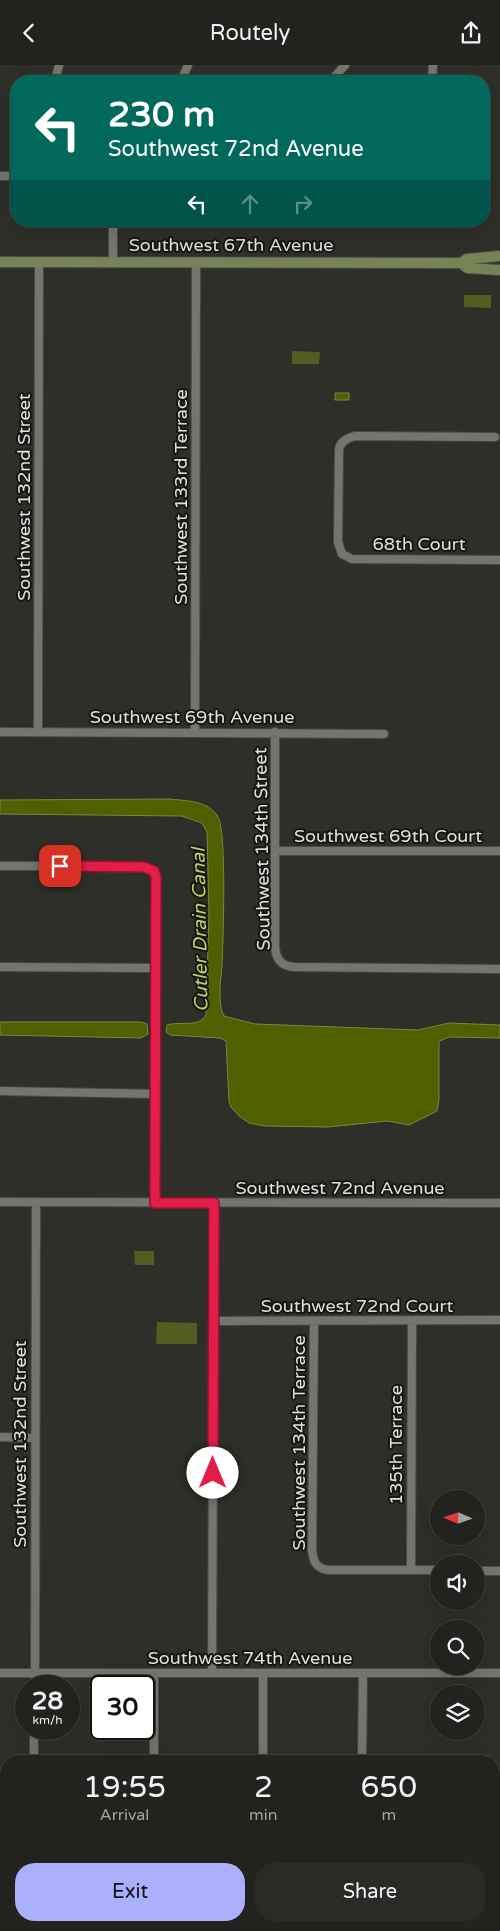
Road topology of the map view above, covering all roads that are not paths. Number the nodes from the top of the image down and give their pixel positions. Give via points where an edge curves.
1 (345, 65) edge
2 (336, 75) edge
3 (113, 227) edge
4 (500, 255) edge
5 (39, 261) junction
6 (114, 261) junction
7 (0, 262) edge
8 (196, 262) junction
9 (461, 263) junction
10 (500, 270) edge
11 (495, 437) dead end
12 (500, 560) edge
13 (0, 732) edge
14 (38, 732) junction
15 (195, 732) junction
16 (275, 732) junction
17 (384, 734) dead end
18 (275, 851) junction
19 (500, 851) edge
20 (0, 866) edge
21 (0, 967) edge
22 (156, 968) junction
23 (500, 969) edge
24 (0, 1091) edge
25 (156, 1093) junction
26 (0, 1202) edge
27 (36, 1202) junction
28 (155, 1203) junction
29 (214, 1203) junction
30 (500, 1203) edge
31 (500, 1320) edge
32 (213, 1321) junction
33 (314, 1321) junction
34 (412, 1321) junction
35 (0, 1437) edge
36 (35, 1438) junction
37 (411, 1570) junction
38 (430, 1570) edge
39 (485, 1571) edge
40 (500, 1571) edge
41 (0, 1673) edge
42 (34, 1673) junction
43 (154, 1673) junction
44 (212, 1673) junction
45 (263, 1673) junction
46 (363, 1673) junction
47 (500, 1673) edge
48 (34, 1740) edge
49 (34, 1755) edge
50 (154, 1755) edge
51 (263, 1755) edge
52 (362, 1755) edge

1 - 2 street
3 - 6 street
4 - 9 main road, Southwest 67th Avenue via 467,259
5 - 6 main road, Southwest 67th Avenue
5 - 7 main road, Southwest 67th Avenue
5 - 14 street, Southwest 132nd Street
6 - 8 main road, Southwest 67th Avenue
8 - 9 main road, Southwest 67th Avenue
8 - 15 street, Southwest 133rd Terrace
9 - 10 main road, Southwest 67th Avenue via 467,268
11 - 12 street, 68th Court via 355,436 346,439 339,446 338,542 343,555 352,559
13 - 14 street, Southwest 69th Avenue
14 - 15 street, Southwest 69th Avenue
15 - 16 street, Southwest 69th Avenue
16 - 17 street, Southwest 69th Avenue
16 - 18 street, Southwest 134th Street
18 - 19 street, Southwest 69th Court
18 - 23 street, Southwest 134th Street via 275,947 282,963 294,967
20 - 22 street via 148,868 155,873 156,882
21 - 22 street
22 - 25 street
24 - 25 street
25 - 28 street
26 - 27 street, Southwest 72nd Avenue
27 - 28 street, Southwest 72nd Avenue
27 - 36 street, Southwest 132nd Street
28 - 29 street, Southwest 72nd Avenue
29 - 30 street, Southwest 72nd Avenue
29 - 32 street
31 - 34 street, Southwest 72nd Court
32 - 33 street, Southwest 72nd Court
32 - 44 street
33 - 34 street, Southwest 72nd Court
33 - 37 street, Southwest 134th Terrace via 312,1553 316,1565 328,1570
34 - 37 street, 135th Terrace
35 - 36 street
36 - 42 street, Southwest 132nd Street
37 - 38 street
39 - 40 street
41 - 42 street, Southwest 74th Avenue
42 - 43 street, Southwest 74th Avenue
43 - 44 street, Southwest 74th Avenue
43 - 50 street
44 - 45 street, Southwest 74th Avenue
45 - 46 street, Southwest 74th Avenue
45 - 51 street
46 - 47 street, Southwest 74th Avenue
46 - 52 street
48 - 49 street

